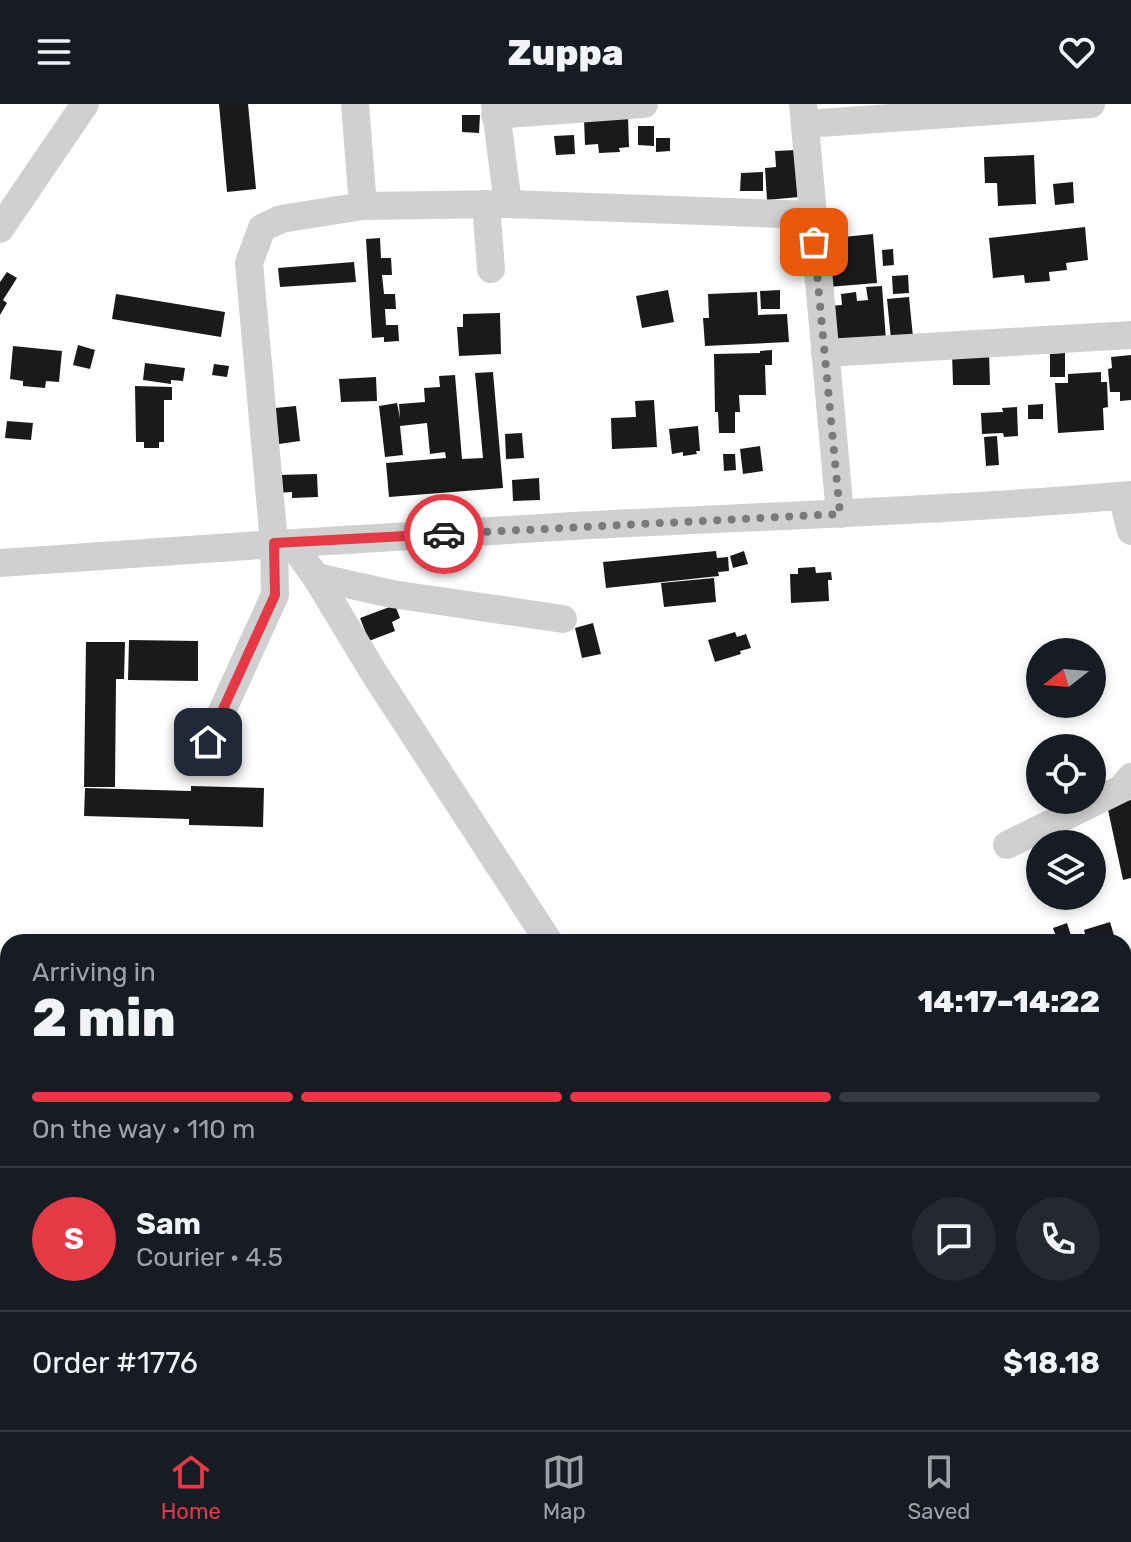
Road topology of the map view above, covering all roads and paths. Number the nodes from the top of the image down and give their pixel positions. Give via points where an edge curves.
1 (85, 104) edge
2 (355, 104) edge
3 (644, 104) edge
4 (1091, 104) edge
5 (495, 109) edge
6 (949, 109) edge
7 (804, 114) edge
8 (497, 204) junction
9 (363, 206) junction
10 (812, 215) junction
11 (0, 229) edge
12 (491, 269) dead end
13 (1131, 335) edge
14 (825, 353) junction
15 (1126, 496) edge
16 (840, 514) junction
17 (1131, 531) edge
18 (283, 544) junction
19 (0, 563) edge
20 (316, 577) junction
21 (563, 619) dead end
22 (208, 742) dead end
23 (1131, 777) edge
24 (1007, 845) dead end
25 (544, 934) edge

1 - 11 street
2 - 9 street
3 - 5 street
4 - 6 street
5 - 8 street
6 - 7 street
7 - 10 street
8 - 9 street
8 - 10 street
8 - 12 street
9 - 18 street via 281,219 262,228 249,263
10 - 14 street
13 - 14 street
14 - 16 street
15 - 16 street
15 - 17 street
16 - 18 street
18 - 19 street
18 - 20 street
18 - 22 street via 275,595
20 - 21 street via 392,594
20 - 25 street
23 - 24 street via 1121,789

